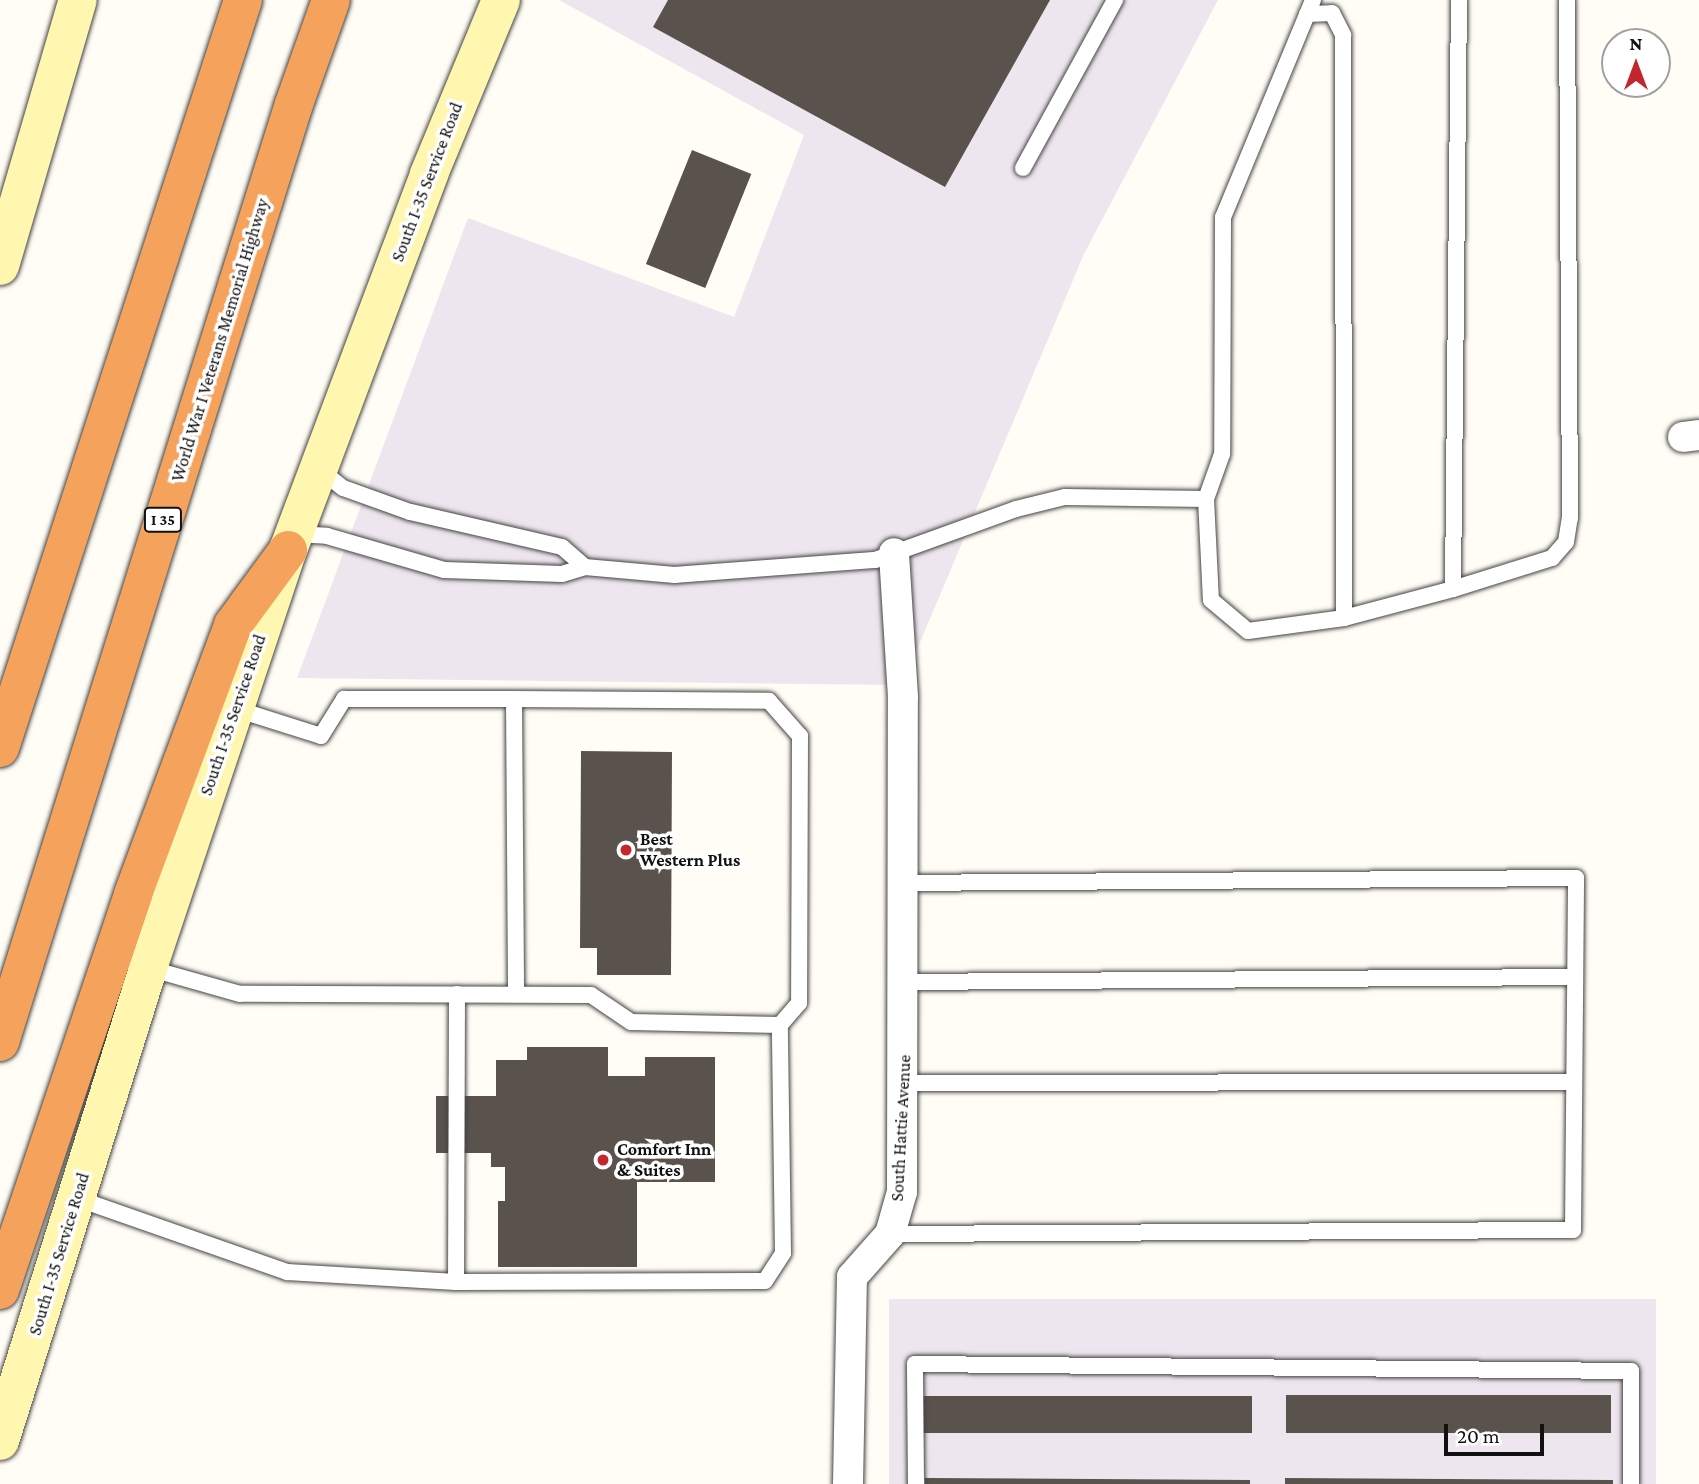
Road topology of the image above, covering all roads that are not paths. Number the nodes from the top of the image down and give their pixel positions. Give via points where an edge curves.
1 (79, 0) edge
2 (243, 0) edge
3 (331, 0) edge
4 (501, 0) edge
5 (1115, 0) edge
6 (1459, 0) edge
7 (1567, 0) edge
8 (1310, 7) edge
9 (1023, 168) dead end
10 (0, 266) edge
11 (318, 469) junction
12 (1206, 499) junction
13 (291, 542) junction
14 (894, 553) junction
15 (584, 567) junction
16 (1453, 589) junction
17 (1344, 618) junction
18 (513, 699) junction
19 (236, 709) junction
20 (0, 748) edge
21 (900, 883) junction
22 (148, 968) junction
23 (1576, 977) junction
24 (903, 982) junction
25 (457, 994) junction
26 (516, 994) junction
27 (780, 1025) junction
28 (0, 1042) edge
29 (1574, 1082) junction
30 (905, 1083) junction
31 (76, 1198) junction
32 (890, 1234) junction
33 (456, 1282) junction
34 (0, 1290) edge
35 (0, 1441) edge
36 (848, 1484) edge
37 (916, 1484) edge
38 (1630, 1484) edge

1 - 10 main road
2 - 20 highway
3 - 28 highway, World War I Veterans Memorial Highway / I 35 via 289,117
4 - 11 main road, South I-35 Service Road via 429,174
5 - 9 lane
6 - 16 lane
7 - 16 lane via 1570,518 1566,542 1552,558
8 - 12 lane via 1223,217 1222,454
8 - 17 lane via 1332,13 1343,35
11 - 13 main road, South I-35 Service Road
11 - 15 lane via 343,488 410,512 562,547
12 - 14 lane via 1065,498 1016,509
12 - 17 lane via 1211,600 1248,631
13 - 15 lane via 327,536 444,570 562,574
13 - 19 main road, South I-35 Service Road
13 - 34 highway via 233,625 133,894
14 - 15 lane via 875,560 675,575
14 - 21 street, South Hattie Avenue via 903,697
16 - 17 lane
18 - 19 lane via 344,699 321,736
18 - 26 lane
18 - 27 lane via 769,701 800,736 799,1003
19 - 22 main road, South I-35 Service Road
21 - 23 lane via 1576,878
21 - 24 street, South Hattie Avenue
22 - 25 lane via 240,994
22 - 31 main road, South I-35 Service Road
23 - 24 lane
23 - 29 lane
24 - 30 street, South Hattie Avenue
25 - 26 lane
25 - 33 lane
26 - 27 lane via 591,995 631,1022
27 - 33 lane via 783,1253 765,1281
29 - 30 lane
29 - 32 lane via 1573,1230
30 - 32 street, South Hattie Avenue via 902,1192
31 - 33 lane via 287,1272
31 - 35 main road, South I-35 Service Road
32 - 36 street, South Hattie Avenue via 852,1277
37 - 38 lane via 915,1364 1631,1371

